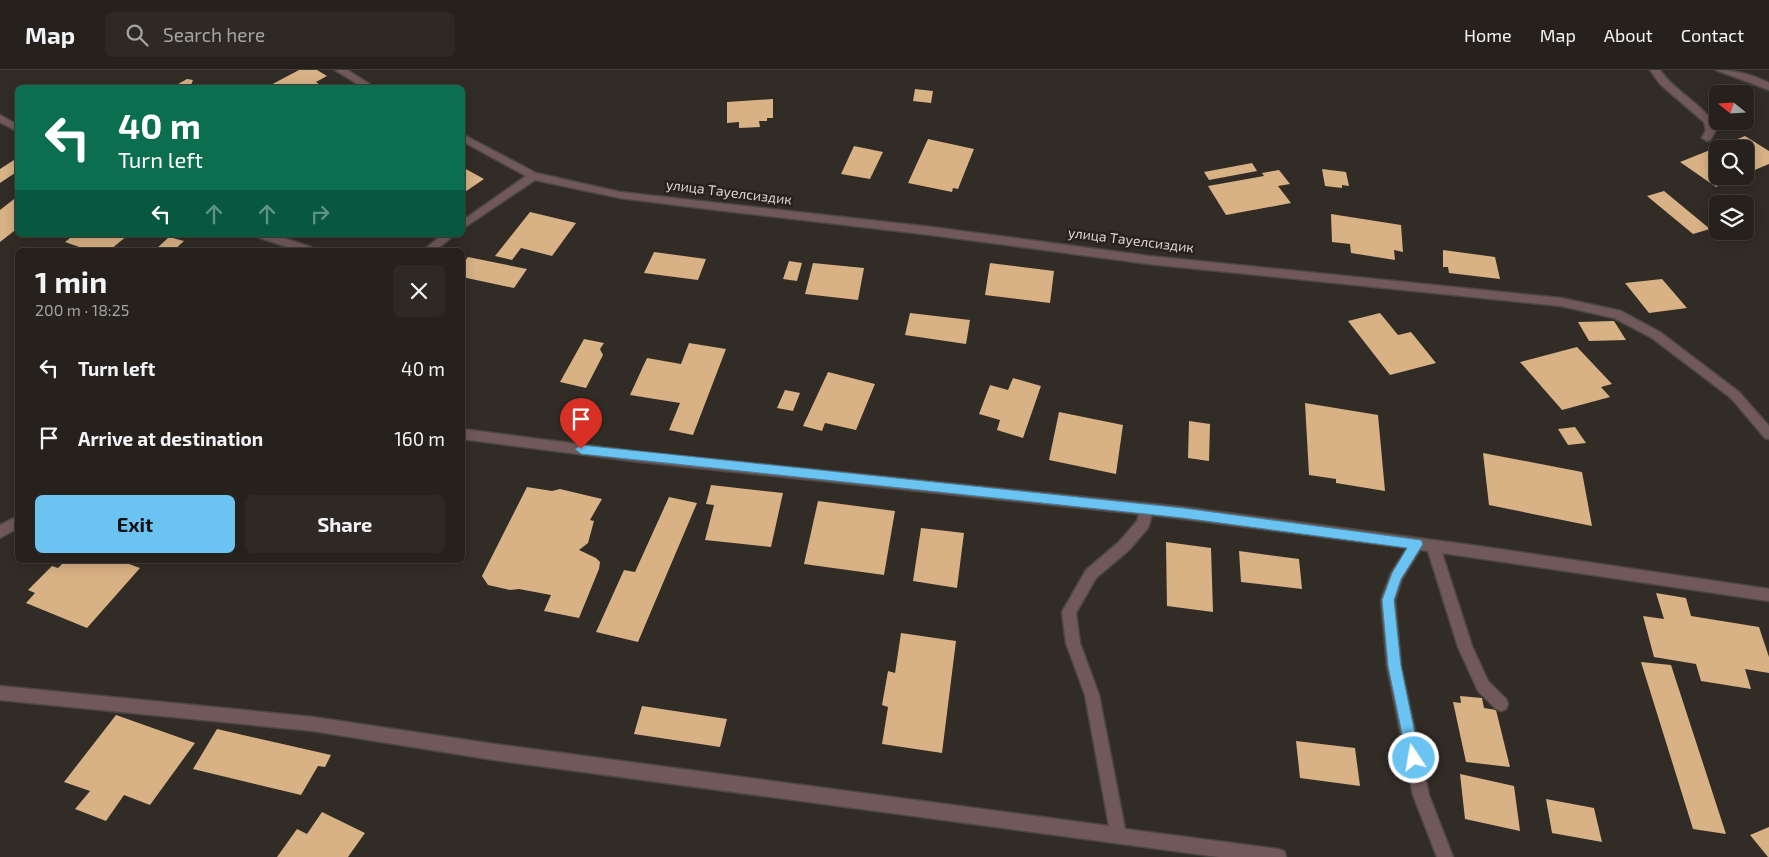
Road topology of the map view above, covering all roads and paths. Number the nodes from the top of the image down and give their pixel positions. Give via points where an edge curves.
1 (340, 70) edge
2 (1656, 70) edge
3 (1721, 70) edge
4 (367, 85) edge
5 (1769, 87) edge
6 (0, 118) edge
7 (15, 127) edge
8 (1707, 138) dead end
9 (465, 139) edge
10 (532, 176) junction
11 (465, 224) edge
12 (270, 237) edge
13 (446, 237) edge
14 (301, 248) edge
15 (432, 248) edge
16 (465, 434) edge
17 (1769, 434) edge
18 (1147, 509) junction
19 (15, 523) edge
20 (0, 532) edge
21 (1417, 544) junction
22 (1433, 546) junction
23 (1769, 594) edge
24 (0, 692) edge
25 (1501, 704) dead end
26 (1118, 835) junction
27 (1278, 857) edge
28 (1445, 857) edge

1 - 4 street
2 - 8 street via 1663,82 1708,121 1711,130
3 - 5 street
6 - 7 street
9 - 10 street, улица Тауелсиздик
10 - 11 street
10 - 17 street, улица Тауелсиздик via 620,195 716,207 1187,264 1561,302 1617,314 1656,335 1735,395
12 - 14 street
13 - 15 street
16 - 18 street via 640,457
18 - 21 street
18 - 26 street via 1143,524 1124,546 1091,574 1069,612 1073,643 1092,695
19 - 20 street
21 - 22 street
21 - 28 street via 1396,577 1388,600 1392,647 1421,795
22 - 23 street
22 - 25 street via 1464,647 1483,686
24 - 26 street via 313,724 494,752
26 - 27 street

